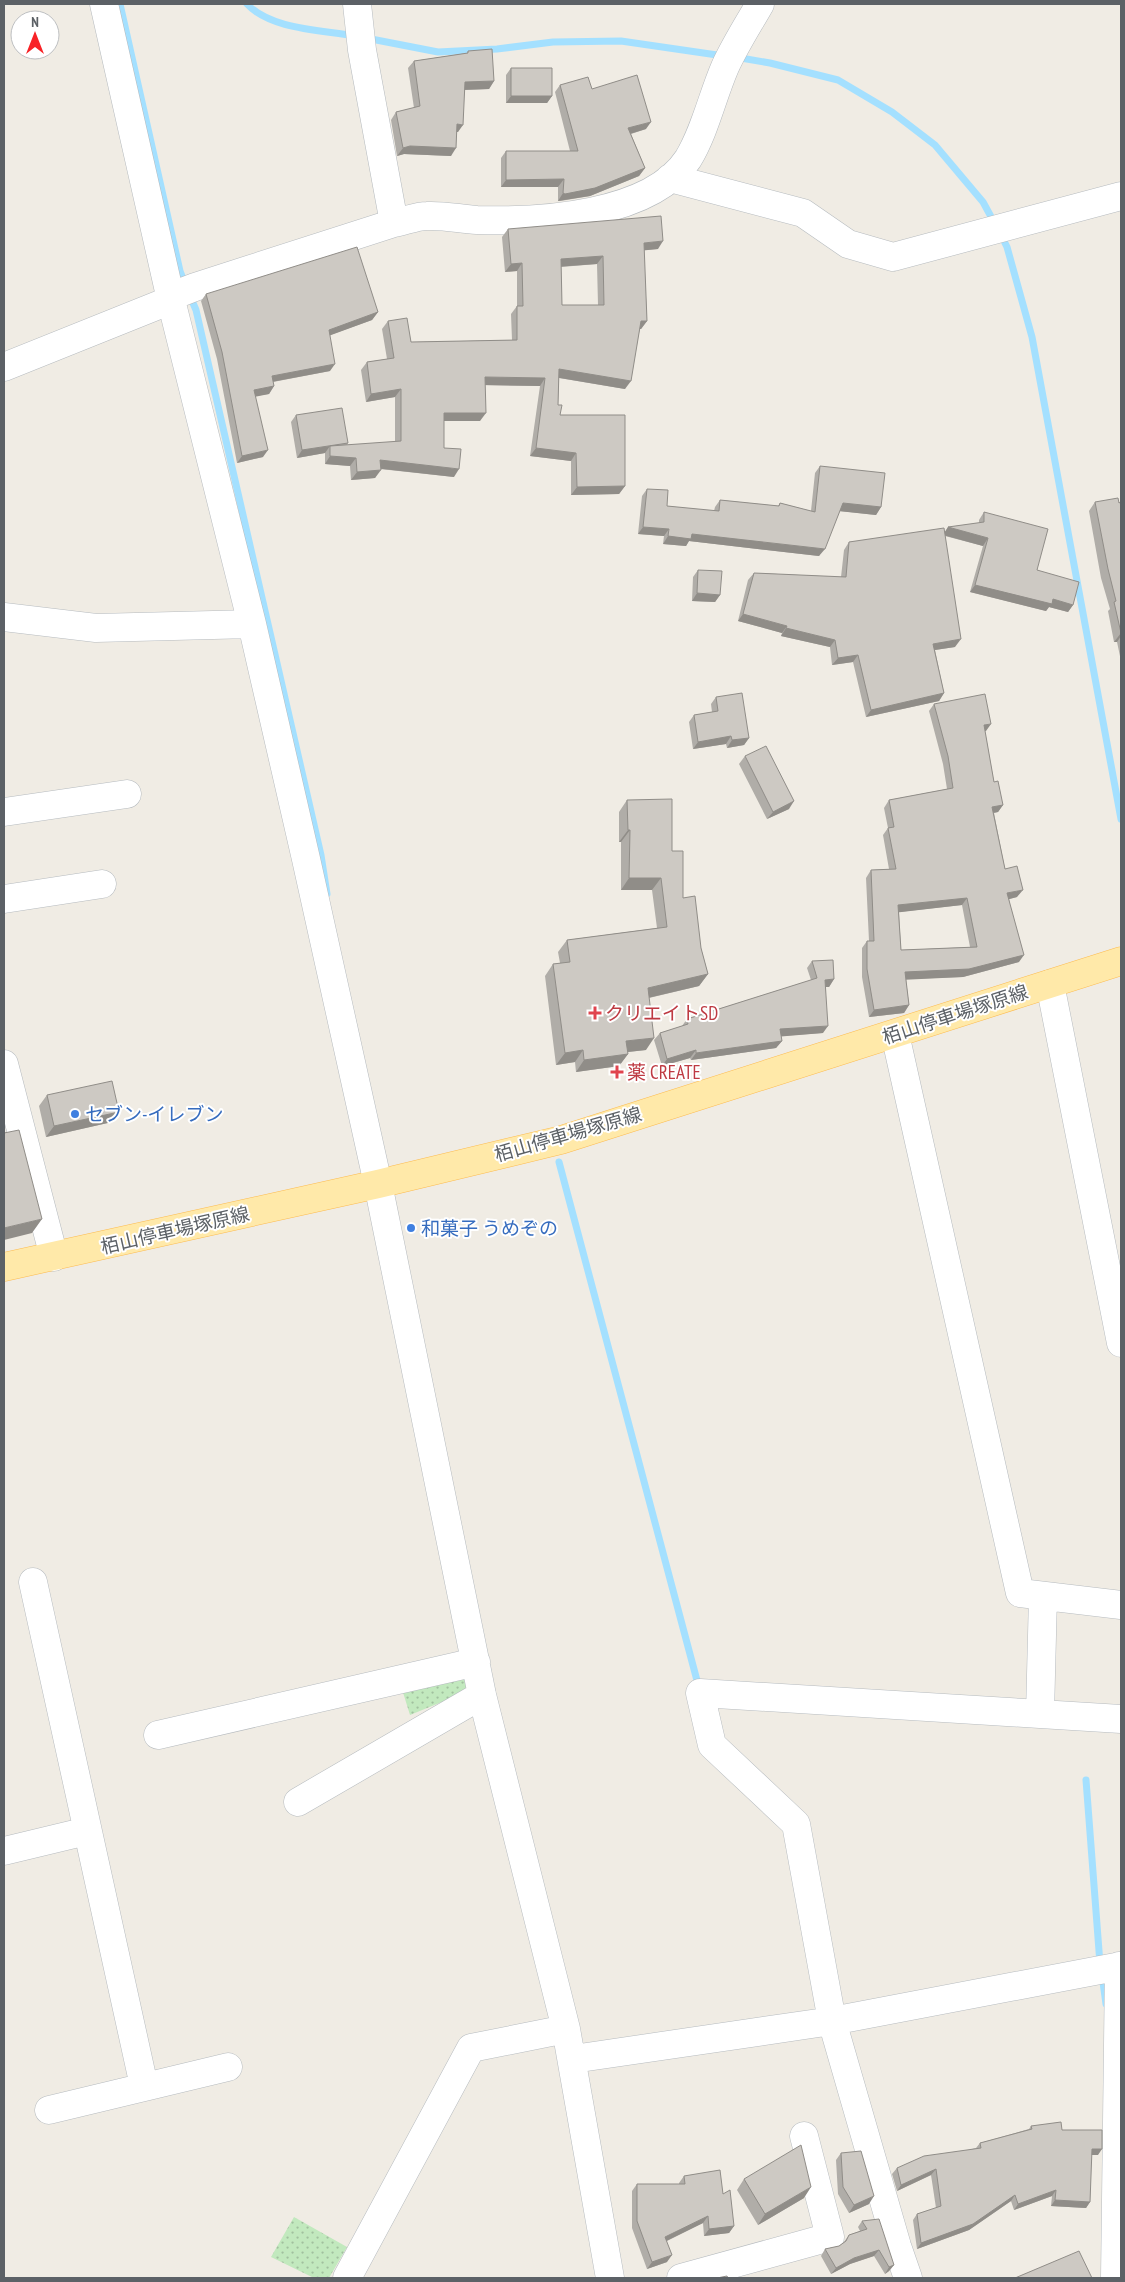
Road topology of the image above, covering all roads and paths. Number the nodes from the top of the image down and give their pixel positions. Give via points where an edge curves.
1 (104, 4) edge
2 (760, 4) edge
3 (359, 12) edge
4 (670, 178) junction
5 (1121, 196) edge
6 (394, 223) junction
7 (181, 294) junction
8 (4, 367) edge
9 (4, 617) edge
10 (252, 624) junction
11 (127, 794) dead end
12 (4, 812) edge
13 (102, 884) dead end
14 (4, 899) edge
15 (1121, 961) edge
16 (1050, 984) junction
17 (895, 1034) junction
18 (4, 1064) edge
19 (378, 1184) junction
20 (54, 1256) junction
21 (4, 1267) edge
22 (1121, 1343) edge
23 (33, 1582) dead end
24 (1043, 1596) junction
25 (1121, 1605) edge
26 (476, 1662) junction
27 (482, 1695) junction
28 (1040, 1714) junction
29 (1121, 1719) edge
30 (158, 1735) dead end
31 (298, 1802) dead end
32 (88, 1832) junction
33 (4, 1851) edge
34 (1120, 1966) edge
35 (832, 2021) junction
36 (566, 2029) junction
37 (573, 2059) junction
38 (228, 2067) dead end
39 (144, 2086) junction
40 (49, 2110) dead end
41 (804, 2136) dead end
42 (347, 2278) edge
43 (610, 2278) edge
44 (681, 2278) edge
45 (908, 2278) edge
46 (1115, 2278) edge

1 - 7 street
2 - 4 street via 725,68 714,101 687,159
3 - 6 street via 362,50
4 - 5 street via 803,213 848,244 893,257
4 - 6 street via 639,198 600,211 478,220 426,216
6 - 7 street
7 - 8 street
7 - 10 street
9 - 10 street via 96,628
10 - 19 street
11 - 12 street
13 - 14 street
15 - 16 main road, 栢山停車場塚原線
16 - 17 main road, 栢山停車場塚原線
16 - 22 street
17 - 19 main road, 栢山停車場塚原線 via 561,1140
17 - 24 street via 1020,1593
18 - 20 street
19 - 20 main road, 栢山停車場塚原線
19 - 26 street
20 - 21 main road, 栢山停車場塚原線
23 - 32 street
24 - 25 street
24 - 28 street
26 - 27 street
26 - 30 street
27 - 31 street
27 - 36 street
28 - 29 street
28 - 35 street via 700,1693 712,1745 796,1824
32 - 33 street
32 - 39 street
34 - 35 street
34 - 46 street
35 - 37 street
35 - 45 street
36 - 37 street
36 - 42 street via 471,2048
37 - 43 street
38 - 39 street
39 - 40 street
41 - 44 street via 830,2237

